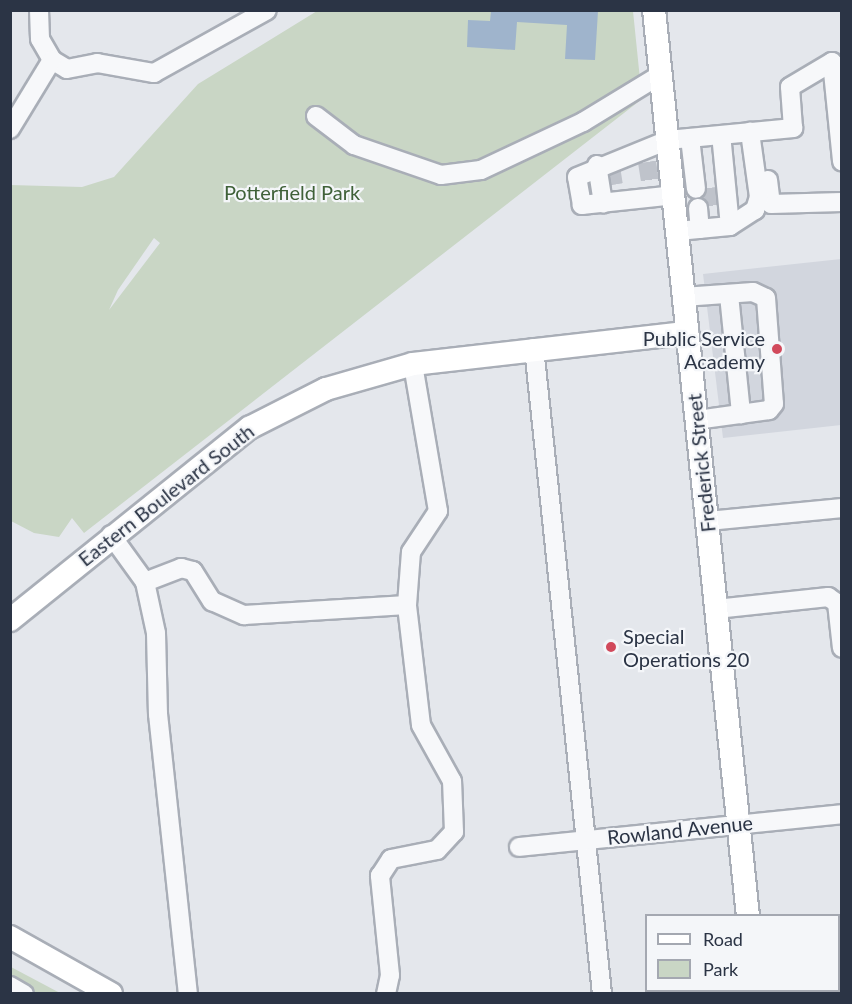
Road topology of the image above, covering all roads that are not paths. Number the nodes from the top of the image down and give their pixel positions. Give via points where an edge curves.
1 (39, 10) edge
2 (654, 10) edge
3 (254, 13) edge
4 (52, 60) junction
5 (660, 75) junction
6 (315, 116) dead end
7 (10, 129) edge
8 (750, 132) junction
9 (721, 135) junction
10 (686, 139) junction
11 (842, 161) edge
12 (768, 180) dead end
13 (689, 186) junction
14 (842, 202) edge
15 (704, 208) tunnel mouth
16 (714, 228) junction
17 (678, 231) junction
18 (729, 295) junction
19 (683, 297) junction
20 (687, 333) junction
21 (534, 348) junction
22 (414, 364) junction
23 (741, 414) junction
24 (696, 420) junction
25 (842, 508) edge
26 (708, 521) junction
27 (111, 535) junction
28 (145, 582) junction
29 (407, 605) junction
30 (716, 609) junction
31 (10, 620) edge
32 (842, 648) edge
33 (842, 814) edge
34 (738, 824) junction
35 (585, 840) junction
36 (519, 847) dead end
37 (748, 914) edge
38 (10, 937) edge
39 (10, 986) edge
40 (24, 993) edge
41 (111, 993) edge
42 (188, 993) edge
43 (386, 993) edge
44 (602, 993) edge

1 - 4 street via 40,39
2 - 5 main road, Frederick Street
3 - 4 street via 154,73 97,63 67,69
4 - 7 street
5 - 6 street via 583,122 481,170 441,175 354,145
5 - 10 main road, Frederick Street
8 - 9 street
8 - 11 street via 792,128 790,87 832,62
8 - 16 street via 759,196 755,210
9 - 10 street
9 - 16 street
10 - 13 main road, Frederick Street
10 - 13 street
10 - 13 street via 641,157 609,181 644,191
12 - 14 street via 771,204
13 - 17 main road, Frederick Street
15 - 16 street
16 - 17 street
17 - 19 main road, Frederick Street
18 - 19 street
18 - 23 street
18 - 23 street via 762,293 774,404 769,410
19 - 20 main road, Frederick Street
20 - 21 main road, Eastern Boulevard South
20 - 24 main road, Frederick Street
21 - 22 main road, Eastern Boulevard South
21 - 35 street
22 - 27 main road, Eastern Boulevard South via 327,389 249,428
22 - 29 street via 438,511 411,552
23 - 24 street
24 - 26 main road, Frederick Street
25 - 26 street
26 - 30 main road, Frederick Street
27 - 28 street
27 - 31 main road, Eastern Boulevard South
28 - 29 street via 181,568 192,571 212,601 244,615
28 - 42 street via 156,633 158,714
29 - 43 street via 421,725 452,781 454,832 436,850 391,859 380,876 390,975
30 - 32 street via 828,597 837,603
30 - 34 main road, Frederick Street
33 - 34 street, Rowland Avenue
34 - 35 street, Rowland Avenue
34 - 37 main road, Frederick Street
35 - 36 street, Rowland Avenue
35 - 44 street
38 - 41 main road
39 - 40 street

